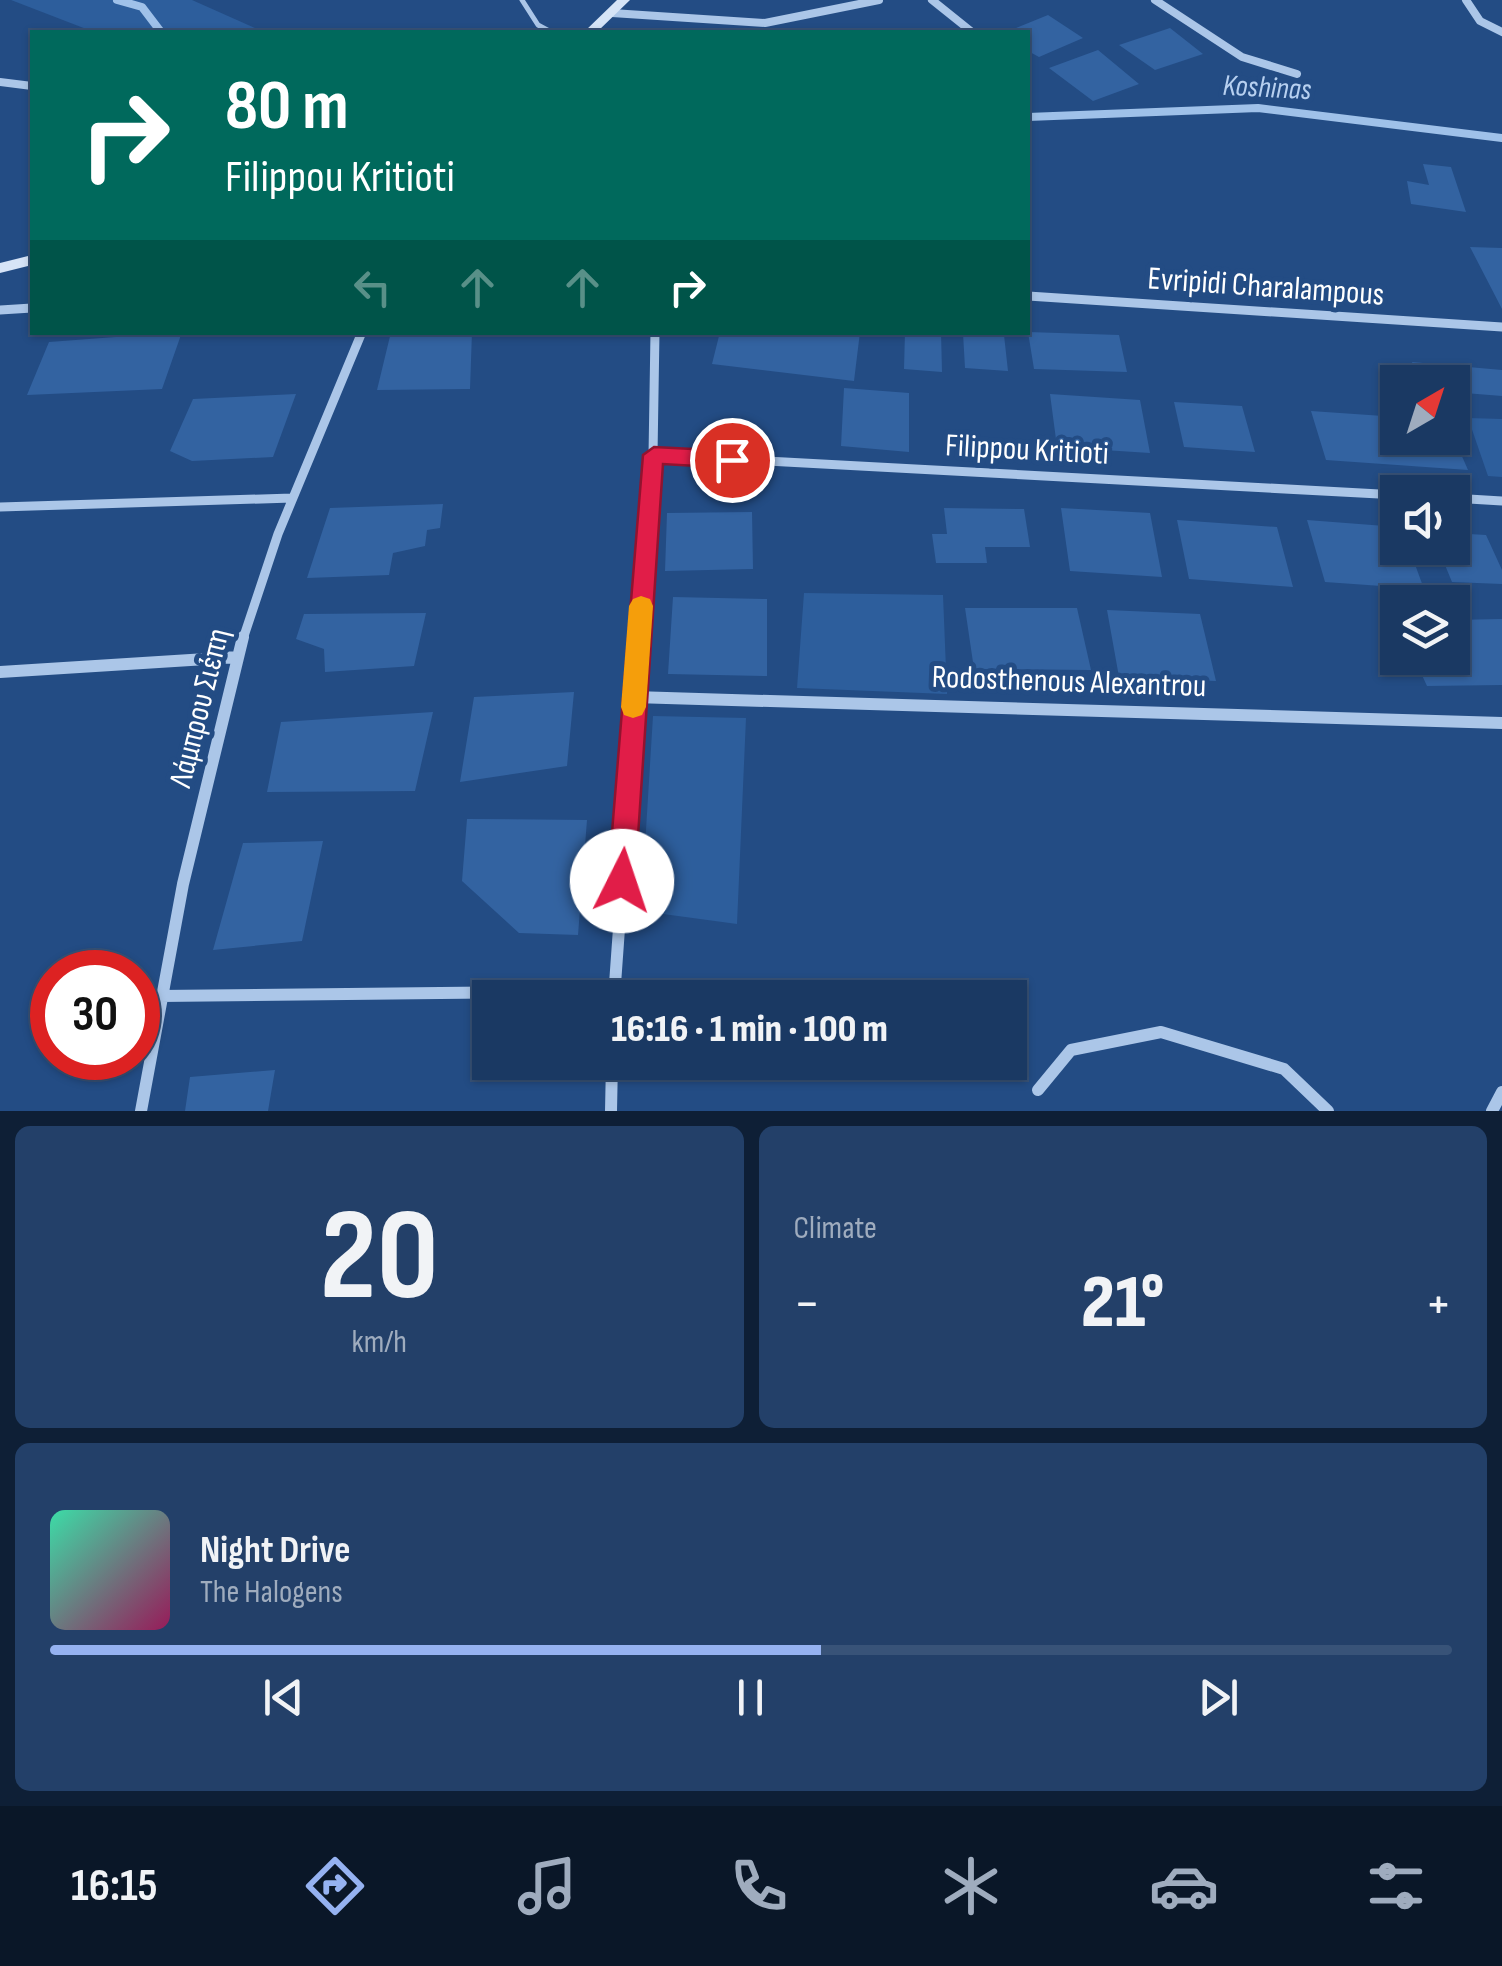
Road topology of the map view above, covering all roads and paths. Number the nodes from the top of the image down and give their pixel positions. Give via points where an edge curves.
1 (522, 0) edge
2 (624, 0) edge
3 (879, 0) edge
4 (932, 0) edge
5 (1155, 0) edge
6 (1466, 0) edge
7 (612, 14) junction
8 (547, 30) edge
9 (592, 30) edge
10 (970, 30) edge
11 (1502, 32) edge
12 (1297, 74) dead end
13 (0, 82) edge
14 (12, 82) junction
15 (30, 86) edge
16 (0, 92) edge
17 (30, 260) edge
18 (0, 268) edge
19 (1030, 296) edge
20 (30, 308) edge
21 (0, 310) edge
22 (1502, 327) edge
23 (361, 335) edge
24 (655, 335) edge
25 (654, 455) junction
26 (1380, 494) edge
27 (292, 498) junction
28 (1470, 499) edge
29 (1502, 500) edge
30 (0, 508) edge
31 (238, 657) junction
32 (0, 672) edge
33 (634, 697) junction
34 (1502, 723) edge
35 (615, 980) edge
36 (472, 995) edge
37 (160, 996) joint
38 (146, 1080) edge
39 (612, 1080) edge
40 (1038, 1090) dead end
41 (1502, 1092) edge
42 (141, 1111) edge
43 (611, 1111) edge
44 (1328, 1111) edge
45 (1492, 1111) edge

1 - 8 lane
2 - 7 main road
3 - 7 street via 764,23
4 - 10 street
5 - 12 street via 1242,57
6 - 11 street via 1480,21
7 - 9 main road
13 - 14 street
14 - 15 street
14 - 16 street
17 - 18 main road
19 - 22 street, Evripidi Charalampous
20 - 21 street
23 - 27 street, Λάμπρου Σιέπη
24 - 25 street
25 - 26 street, Filippou Kritioti
25 - 33 street
27 - 30 street
27 - 31 street, Λάμπρου Σιέπη
28 - 29 street
31 - 32 street
31 - 37 street, Λάμπρου Σιέπη
33 - 34 street, Rodosthenous Alexantrou
33 - 35 street
36 - 37 street
38 - 42 street, Λάμπρου Σιέπη
39 - 43 street
40 - 44 street via 1072,1050 1161,1032 1284,1069
41 - 45 street

